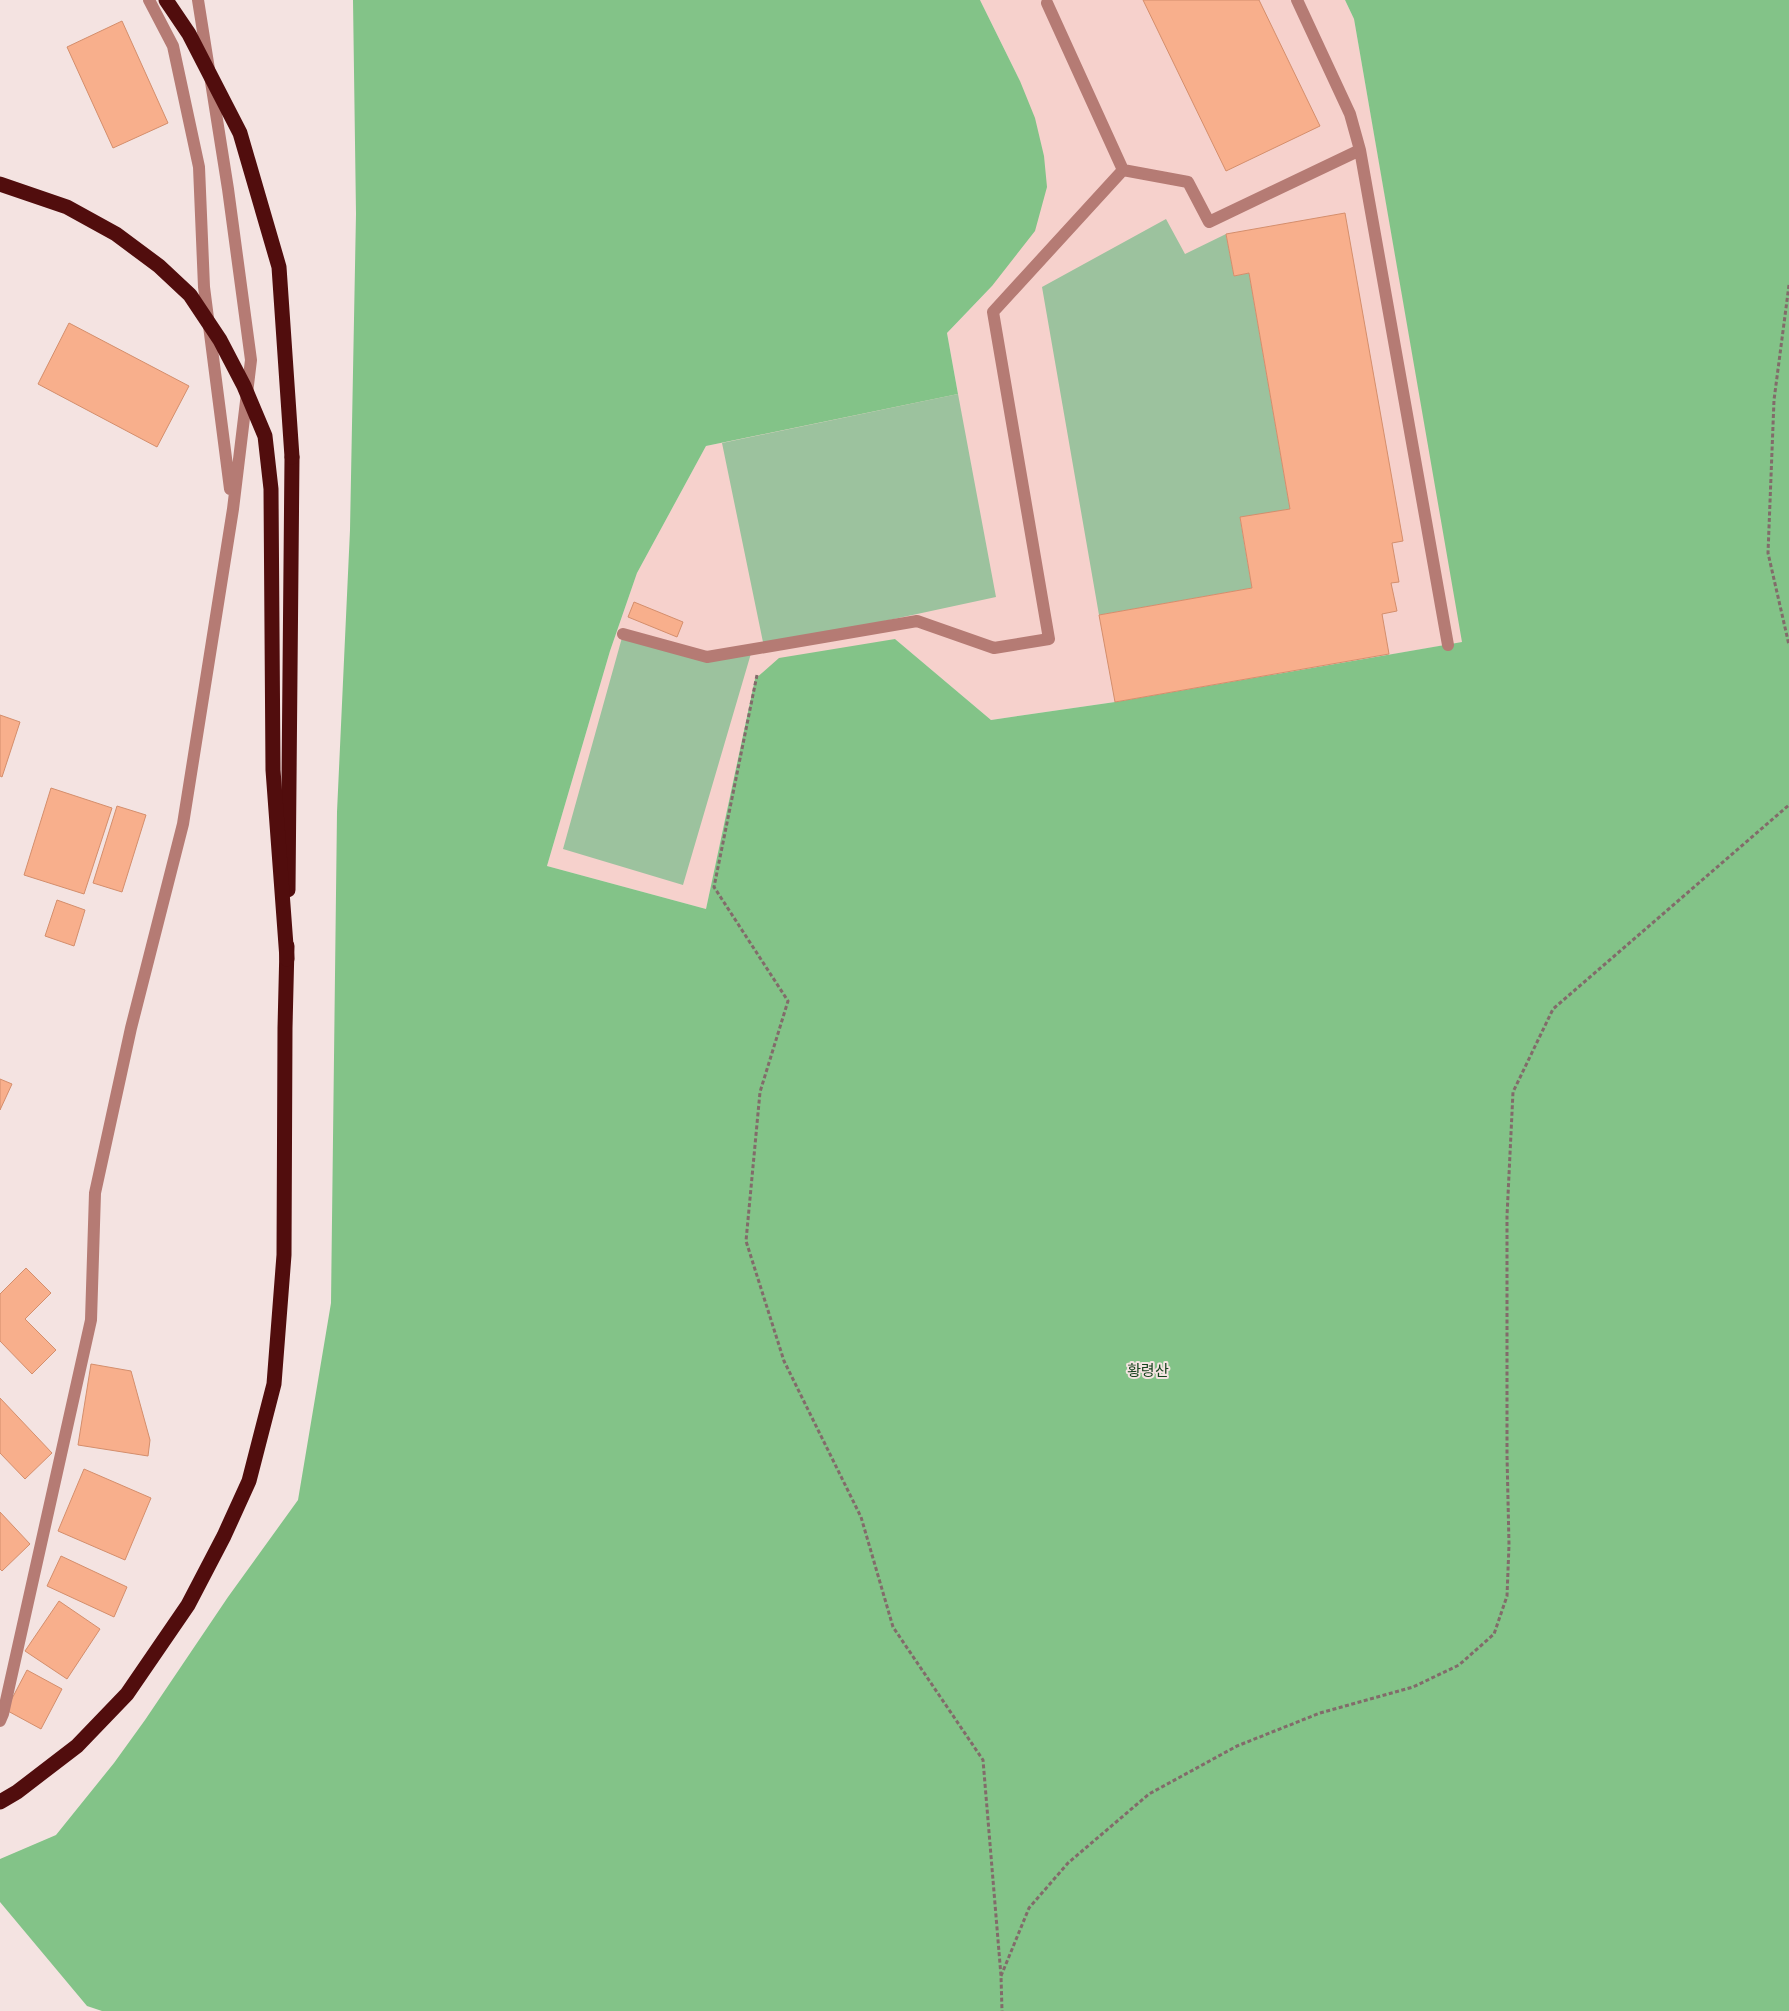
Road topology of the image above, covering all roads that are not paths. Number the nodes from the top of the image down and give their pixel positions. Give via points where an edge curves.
1 (149, 0) edge
2 (166, 0) edge
3 (198, 0) edge
4 (1297, 0) edge
5 (1047, 3) dead end
6 (1360, 150) junction
7 (1123, 170) junction
8 (0, 184) edge
9 (233, 509) junction
10 (623, 634) dead end
11 (1448, 645) dead end
12 (287, 959) junction
13 (0, 1721) edge
14 (0, 1802) edge

1 - 9 lane via 172,46 199,167 204,287
2 - 12 highway, bridge via 189,34 240,132 279,267 292,457
3 - 9 lane via 251,360
4 - 6 lane via 1350,114
5 - 7 lane
6 - 7 lane via 1209,222 1188,182
6 - 11 lane
7 - 10 lane via 993,312 1049,639 994,648 917,621 707,657
8 - 12 highway, bridge via 67,206 116,234 159,266 190,295 220,340 244,386 264,436 271,489 273,770
9 - 13 lane via 183,824 131,1028 95,1193 91,1320
12 - 14 highway via 284,1255 274,1384 249,1481 188,1605 128,1694 77,1746

